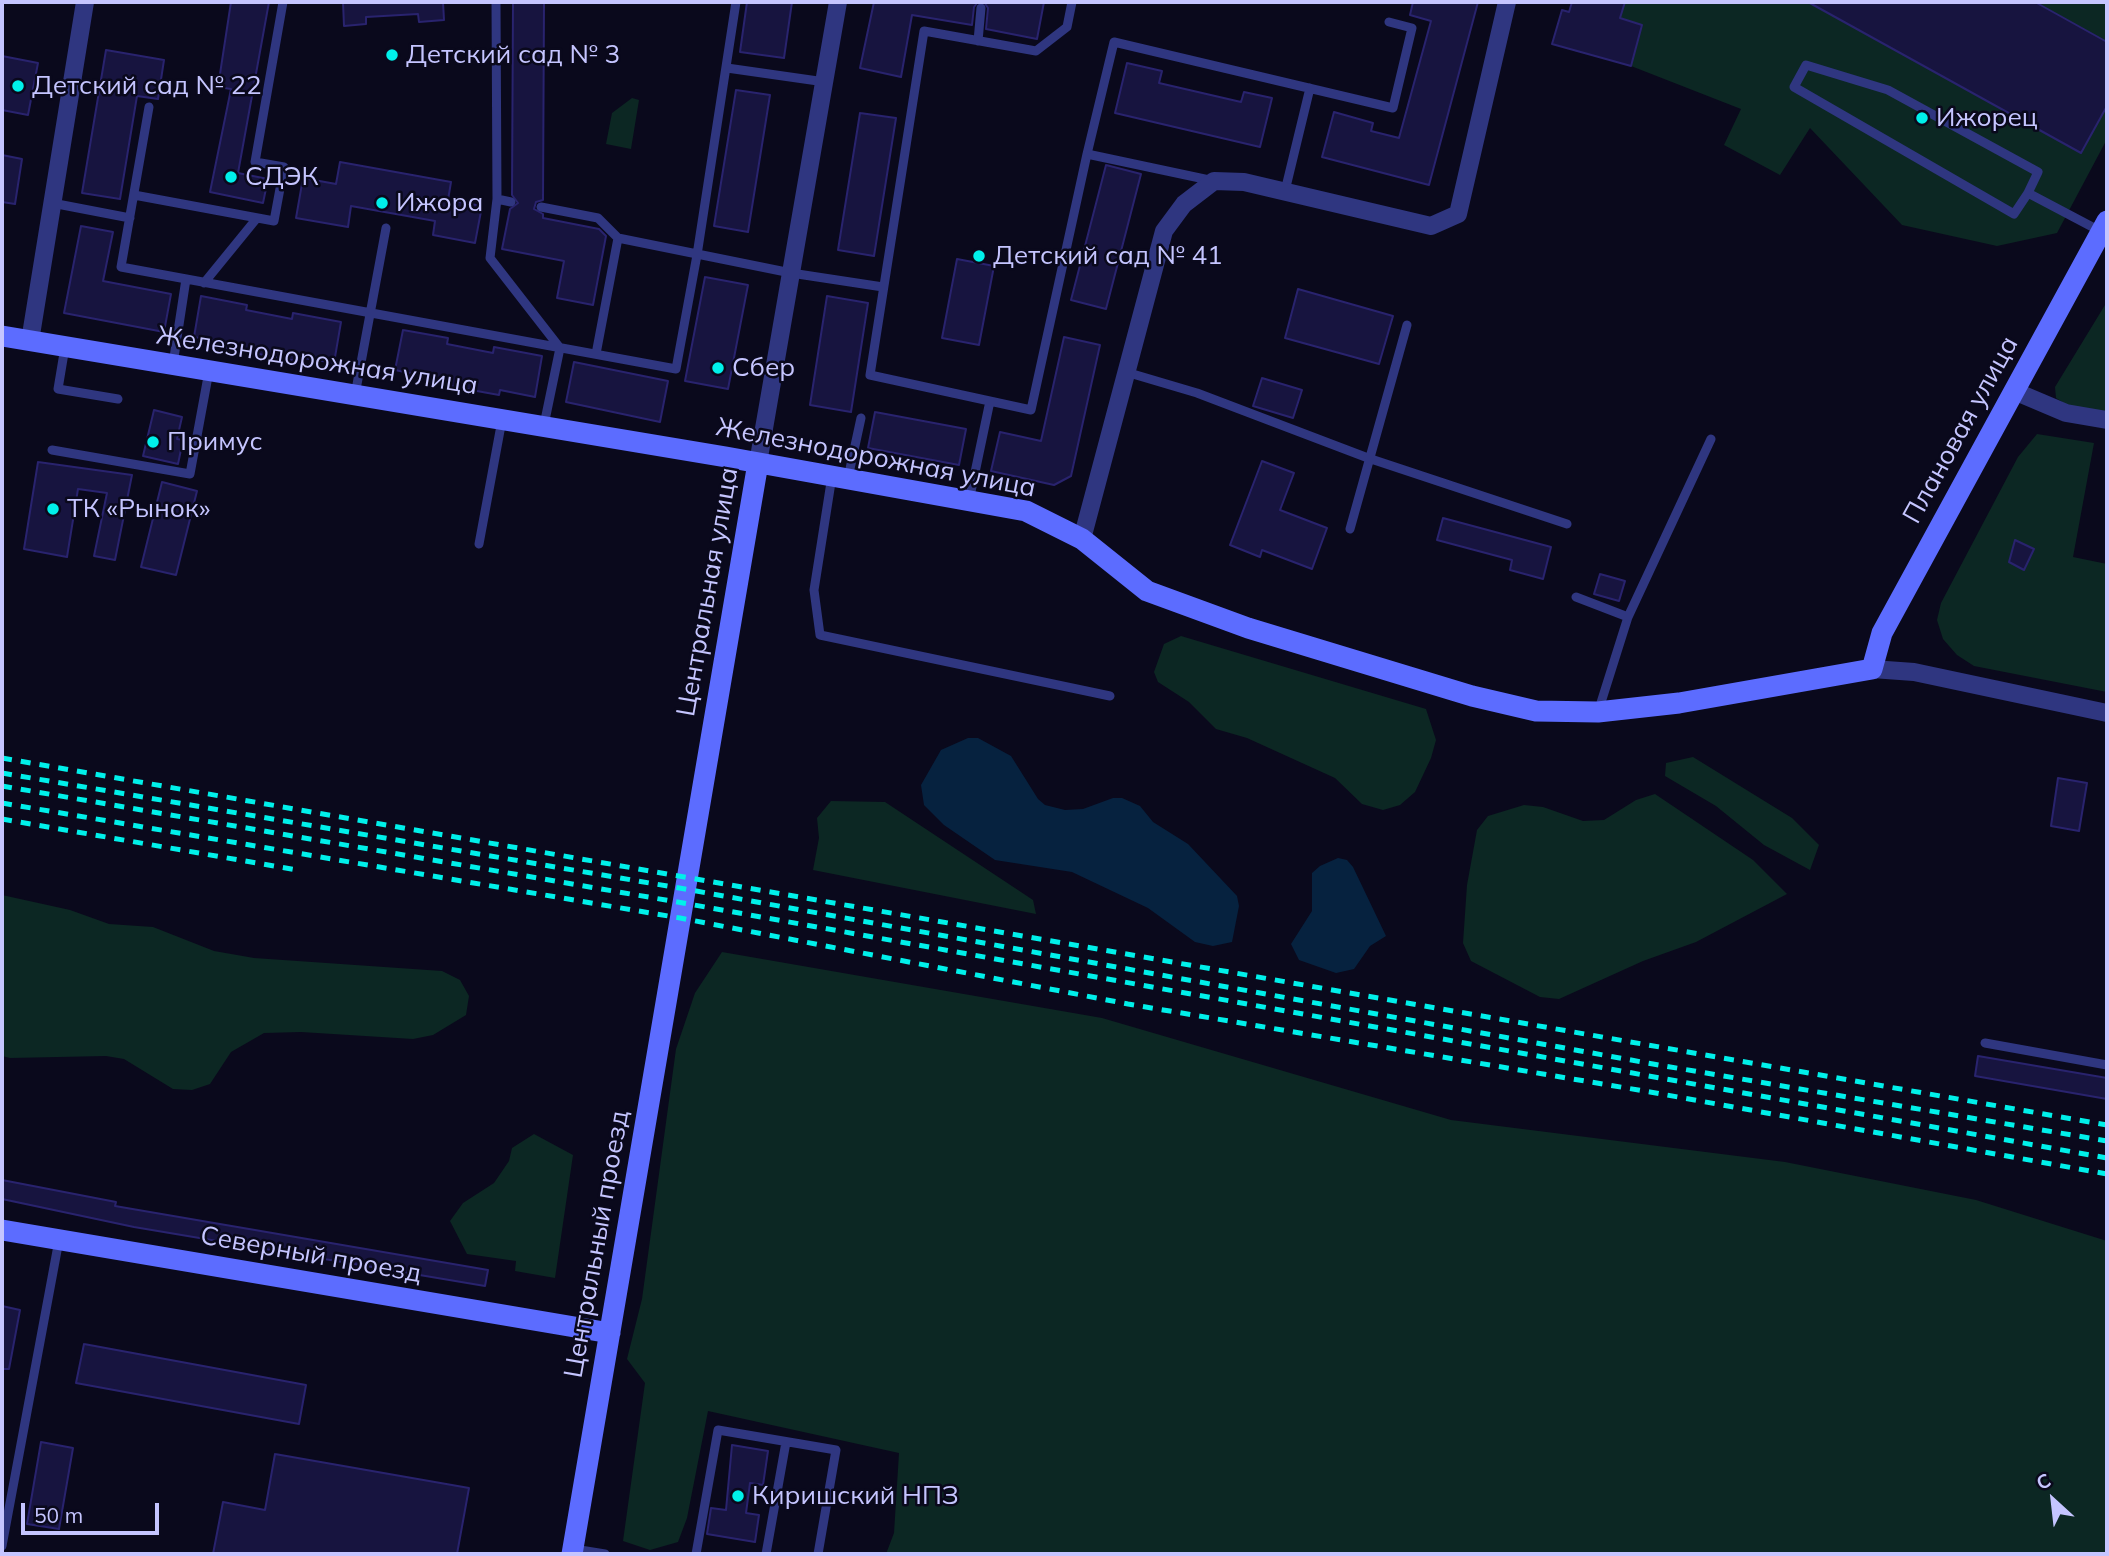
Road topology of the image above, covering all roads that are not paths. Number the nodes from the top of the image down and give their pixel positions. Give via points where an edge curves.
1 (85, 2) edge
2 (283, 2) edge
3 (496, 2) edge
4 (736, 2) edge
5 (838, 2) edge
6 (1072, 2) edge
7 (1507, 2) edge
8 (981, 8) dead end
9 (1389, 22) dead end
10 (978, 41) junction
11 (727, 68) junction
12 (825, 82) junction
13 (1310, 89) junction
14 (149, 107) dead end
15 (1087, 154) junction
16 (1214, 181) junction
17 (1285, 191) junction
18 (2028, 193) junction
19 (134, 195) junction
20 (497, 199) junction
21 (511, 202) dead end
22 (52, 203) junction
23 (541, 207) dead end
24 (130, 218) junction
25 (257, 218) junction
26 (2104, 227) edge
27 (386, 228) dead end
28 (618, 238) junction
29 (697, 255) junction
30 (791, 273) junction
31 (186, 279) junction
32 (204, 283) junction
33 (883, 287) junction
34 (369, 313) junction
35 (1407, 325) dead end
36 (2, 336) edge
37 (30, 341) junction
38 (65, 347) junction
39 (560, 348) junction
40 (596, 354) junction
41 (172, 365) junction
42 (209, 371) junction
43 (1126, 372) junction
44 (2014, 391) junction
45 (355, 395) junction
46 (118, 399) dead end
47 (990, 401) junction
48 (861, 418) dead end
49 (502, 420) junction
50 (2107, 420) edge
51 (544, 427) junction
52 (1711, 439) dead end
53 (52, 450) dead end
54 (1368, 458) junction
55 (758, 463) junction
56 (840, 478) junction
57 (969, 501) junction
58 (1567, 524) dead end
59 (1350, 529) dead end
60 (1082, 539) junction
61 (479, 544) dead end
62 (1576, 597) dead end
63 (1628, 617) junction
64 (1872, 669) junction
65 (1110, 696) dead end
66 (1598, 712) junction
67 (2107, 713) edge
68 (676, 943) joint
69 (1985, 1043) dead end
70 (2107, 1065) edge
71 (2, 1230) edge
72 (59, 1240) junction
73 (610, 1333) junction
74 (786, 1442) junction
75 (2, 1546) edge
76 (572, 1552) edge
77 (605, 1554) edge
78 (696, 1554) edge
79 (766, 1554) edge
80 (818, 1554) edge

1 - 22 street
2 - 25 lane via 255,162 284,167 274,221
3 - 20 lane
4 - 11 lane
5 - 12 street, Центральная улица
6 - 10 lane via 1067,27 1036,51
7 - 17 street via 1458,214 1431,226
8 - 10 lane
9 - 13 lane via 1412,28 1393,108
10 - 33 lane via 924,31
11 - 12 lane
11 - 29 lane
12 - 30 street, Центральная улица
13 - 15 lane via 1114,41
13 - 17 lane
14 - 19 lane
15 - 16 lane
15 - 47 lane via 1031,410
16 - 17 street
16 - 43 street via 1184,205 1164,231
18 - 18 lane via 2038,172 1888,89 1806,65 1794,87 2014,214
18 - 26 lane
19 - 24 lane
19 - 25 lane
20 - 21 lane
20 - 39 lane via 490,258
22 - 24 lane
22 - 37 street
23 - 28 lane via 598,218
24 - 31 lane via 121,267
25 - 32 lane
26 - 44 street, Плановая улица
27 - 34 lane
28 - 29 lane
28 - 40 lane
29 - 30 lane
29 - 40 lane via 676,369
30 - 33 lane
30 - 55 street, Центральная улица
31 - 32 lane
31 - 41 lane
32 - 34 lane
33 - 47 lane via 870,375
34 - 39 lane
34 - 45 lane
35 - 54 lane
36 - 37 street, Железнодорожная улица
37 - 38 street, Железнодорожная улица
38 - 41 street, Железнодорожная улица
38 - 46 lane via 58,389
39 - 40 lane
39 - 51 lane
41 - 42 street, Железнодорожная улица
42 - 45 street, Железнодорожная улица
42 - 53 lane via 190,474
43 - 54 lane via 1197,393
43 - 60 street
44 - 50 street via 2066,412
44 - 64 street, Плановая улица via 1882,633
45 - 49 street, Железнодорожная улица
47 - 57 lane
48 - 56 lane
49 - 51 street, Железнодорожная улица
49 - 61 lane
51 - 55 street, Железнодорожная улица
52 - 63 lane
54 - 58 lane
54 - 59 lane
55 - 56 street, Железнодорожная улица
55 - 68 street, Центральная улица
56 - 57 street, Железнодорожная улица
56 - 65 lane via 814,590 820,635
57 - 60 street, Железнодорожная улица via 1026,511
60 - 66 street, Железнодорожная улица via 1147,591 1248,628 1498,702 1536,711
62 - 63 lane
63 - 66 lane
64 - 66 street, Железнодорожная улица via 1679,703
64 - 67 street via 1914,673
68 - 73 street, Центральный проезд
69 - 70 lane
71 - 72 street, Северный проезд
72 - 73 street, Северный проезд
72 - 75 lane
73 - 76 street, Центральный проезд
74 - 78 lane via 718,1430
74 - 79 lane
74 - 80 lane via 836,1450
76 - 77 lane

